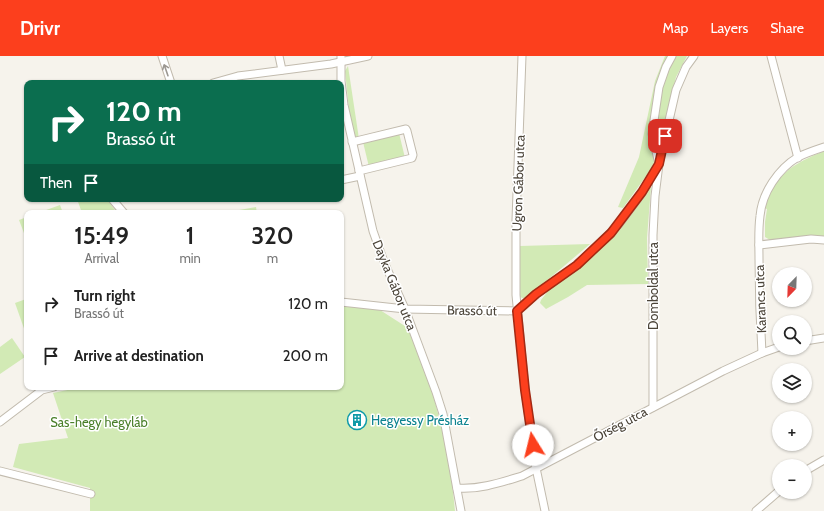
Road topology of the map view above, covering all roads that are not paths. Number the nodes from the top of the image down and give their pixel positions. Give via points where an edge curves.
1 (162, 56) edge
2 (279, 56) edge
3 (368, 56) edge
4 (522, 56) edge
5 (672, 56) edge
6 (694, 56) edge
7 (771, 56) edge
8 (341, 59) edge
9 (282, 70) junction
10 (170, 80) edge
11 (224, 80) edge
12 (342, 80) edge
13 (344, 102) edge
14 (352, 142) junction
15 (824, 147) edge
16 (798, 158) junction
17 (659, 164) junction
18 (359, 174) junction
19 (344, 179) edge
20 (115, 202) edge
21 (121, 210) edge
22 (824, 240) edge
23 (759, 245) junction
24 (344, 302) edge
25 (405, 309) junction
26 (517, 311) junction
27 (824, 338) edge
28 (812, 340) edge
29 (772, 349) edge
30 (762, 353) junction
31 (42, 390) edge
32 (653, 407) junction
33 (0, 422) edge
34 (824, 460) edge
35 (812, 467) edge
36 (536, 468) junction
37 (0, 471) edge
38 (457, 488) junction
39 (91, 494) dead end
40 (772, 497) edge
41 (461, 511) edge
42 (545, 511) edge
43 (756, 511) edge

10 -> 1 street
2 - 9 street
3 - 8 street
4 - 26 street, Ugron Gábor utca via 516,220
5 - 17 street via 659,87 652,134
6 - 17 street via 676,90
7 - 16 street
8 - 9 street
8 - 12 street, Dayka Gábor utca
9 - 11 street
13 - 14 street, Dayka Gábor utca
14 - 18 street, Dayka Gábor utca
14 - 18 street via 406,129 413,154 412,158
15 - 16 street, Karancs utca
16 - 23 street, Karancs utca via 776,178 765,195 760,216
17 - 26 street via 642,192 611,233 577,265
17 - 32 street, Domboldal utca via 653,235
18 - 19 street
18 - 25 street, Dayka Gábor utca via 378,246
20 - 21 street
22 - 23 street
23 - 30 street, Karancs utca via 758,290
24 - 25 street, Brassó út
25 - 26 street, Brassó út
25 - 38 street, Dayka Gábor utca via 443,414
26 - 36 street, Ugron Gábor utca
27 - 28 street
29 - 30 street, Őrség utca
30 - 32 street, Őrség utca
31 - 33 street
32 - 36 street, Őrség utca
34 - 35 street
36 - 38 street, Őrség utca via 522,476 489,485
36 - 42 street, Ugron Gábor utca
37 - 39 street
38 - 41 street, Dayka Gábor utca
40 - 43 street

